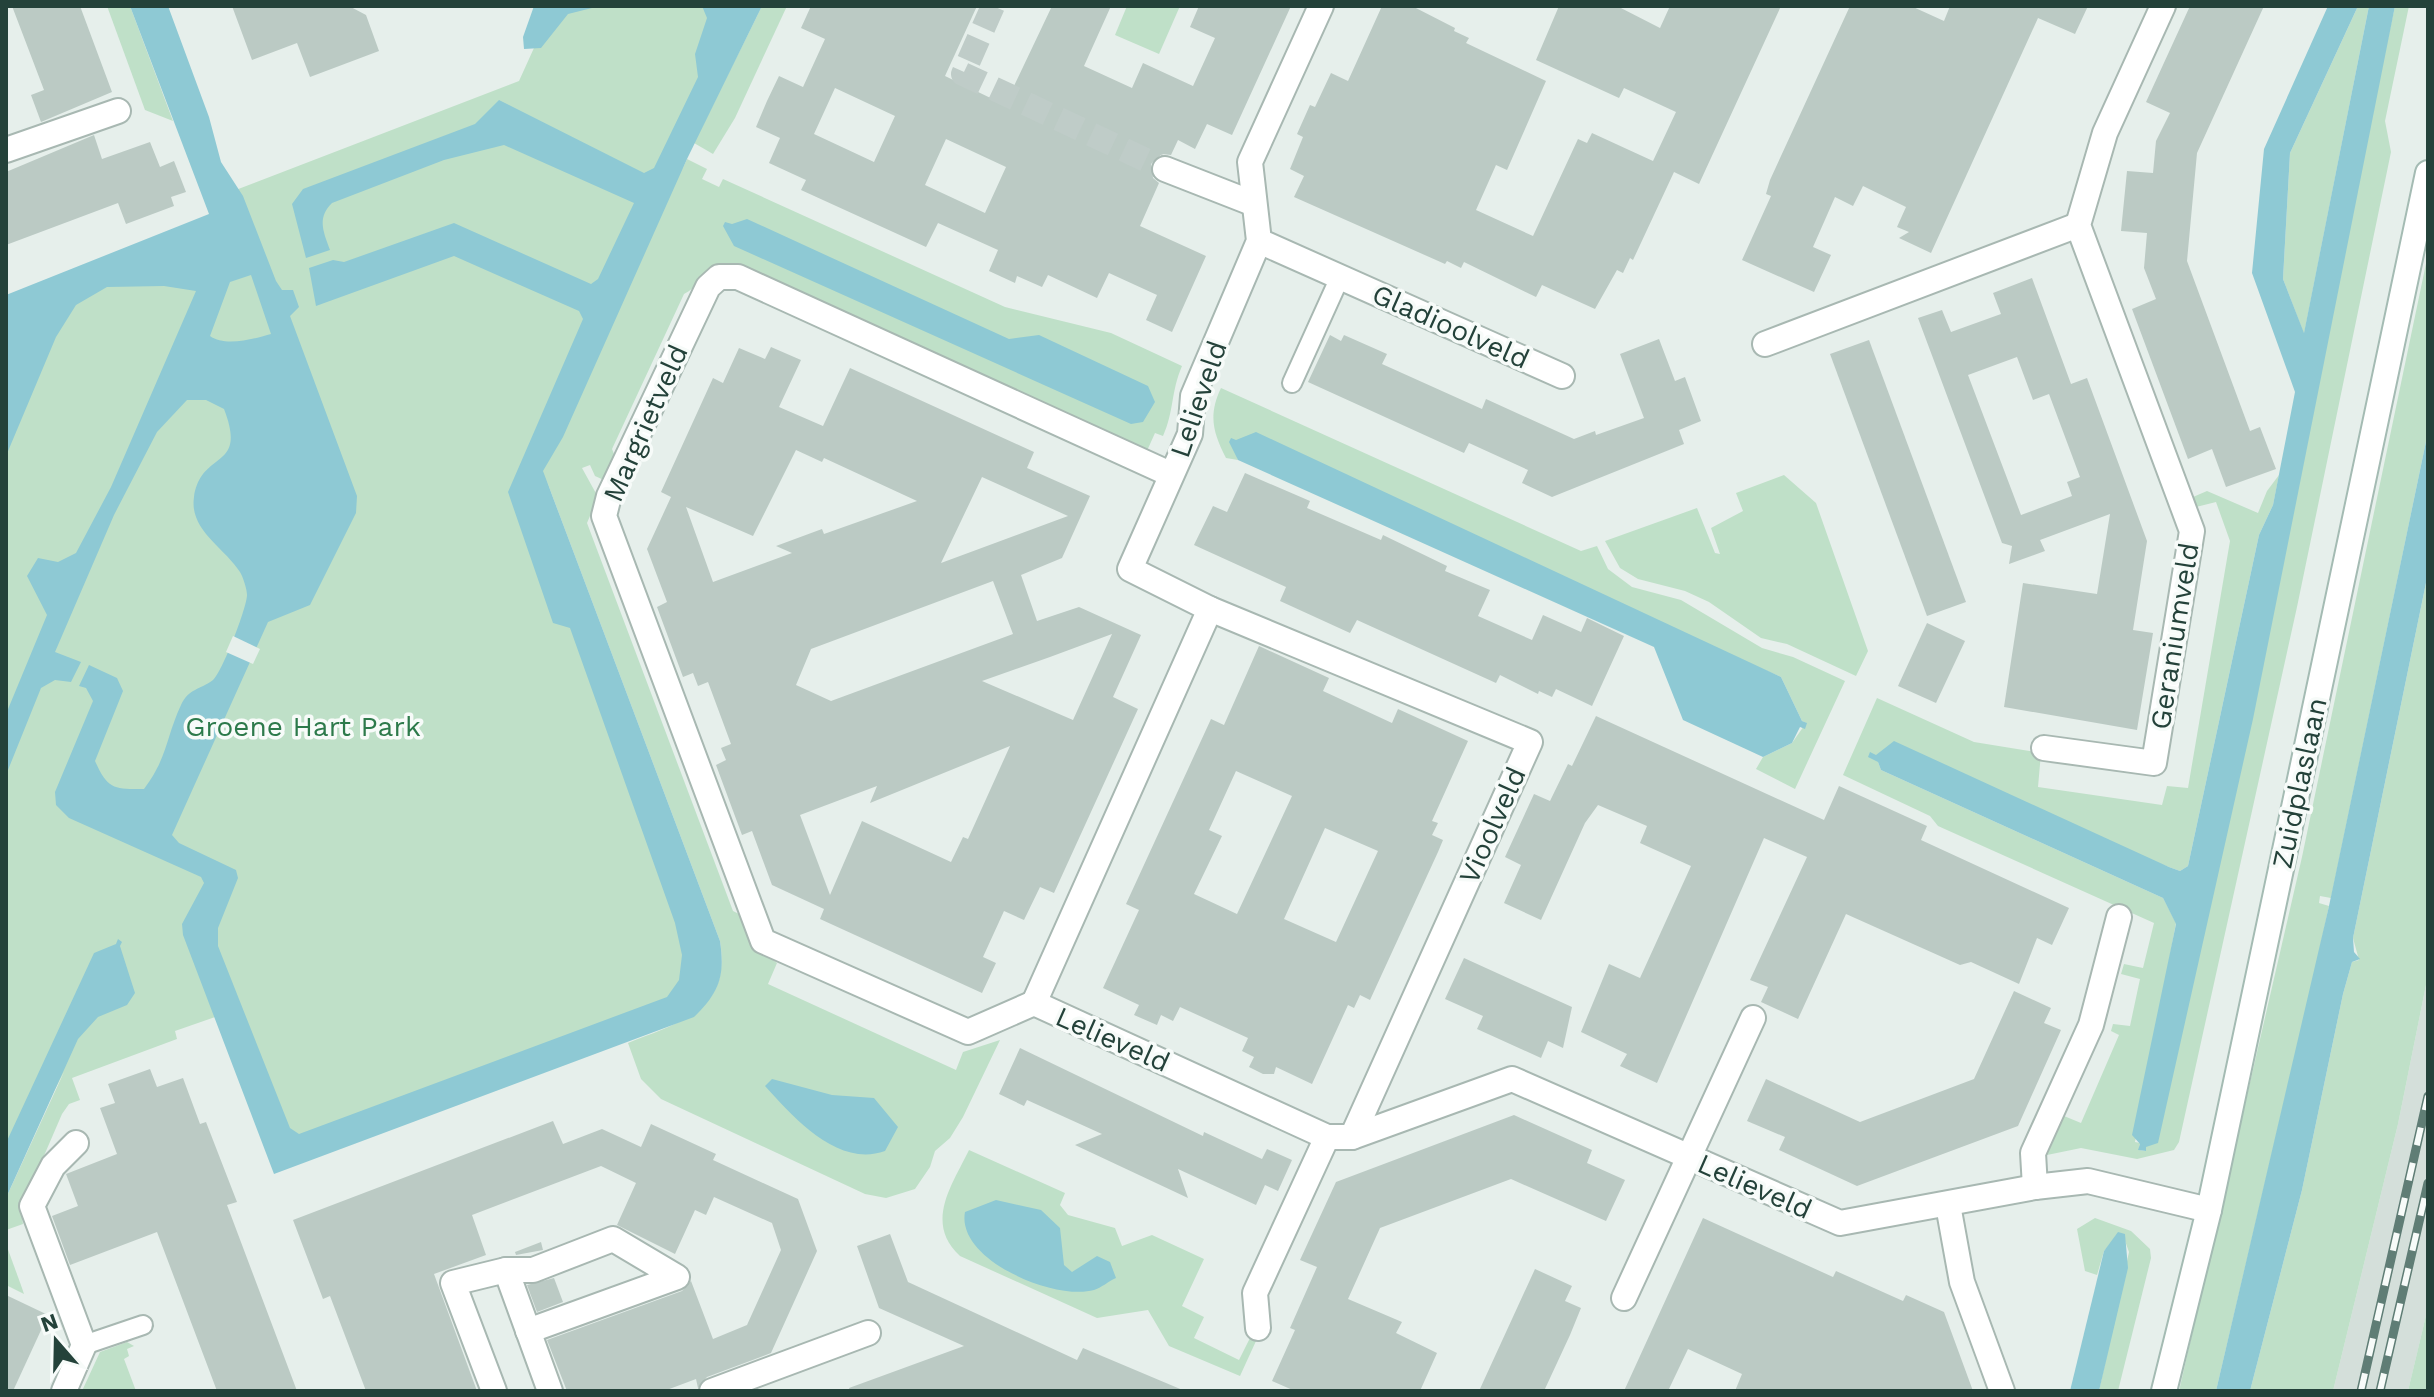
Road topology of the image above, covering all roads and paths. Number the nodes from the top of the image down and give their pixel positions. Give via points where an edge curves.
1 (1321, 6) edge
2 (2163, 6) edge
3 (118, 111) dead end
4 (6, 150) edge
5 (1165, 169) tunnel mouth
6 (2428, 173) edge
7 (1252, 203) junction
8 (2078, 225) junction
9 (1259, 241) junction
10 (1340, 277) junction
11 (1765, 344) dead end
12 (1562, 376) dead end
13 (1292, 383) dead end
14 (1170, 474) junction
15 (1210, 609) junction
16 (2044, 748) dead end
17 (2119, 917) dead end
18 (1034, 1003) junction
19 (1753, 1018) dead end
20 (1327, 1137) junction
21 (1352, 1137) junction
22 (76, 1143) dead end
23 (1689, 1157) junction
24 (2035, 1187) junction
25 (1948, 1205) junction
26 (2209, 1210) junction
27 (506, 1270) junction
28 (1624, 1298) dead end
29 (143, 1325) dead end
30 (1258, 1328) dead end
31 (528, 1331) junction
32 (868, 1333) dead end
33 (84, 1345) junction
34 (64, 1391) edge
35 (494, 1391) edge
36 (550, 1391) edge
37 (712, 1391) edge
38 (2002, 1391) edge
39 (2164, 1391) edge

1 - 7 street via 1250,162
2 - 8 street via 2105,133
3 - 4 street
5 - 7 street
6 - 26 street, Zuidplaslaan
7 - 9 street
8 - 11 street
8 - 16 street, Geraniumveld via 2192,531 2154,763
9 - 10 street, Gladioolveld
9 - 14 street, Lelieveld via 1193,396 1190,434
10 - 12 street, Gladioolveld
10 - 13 lane, Gladioolveld
14 - 15 street, Lelieveld via 1130,569
14 - 18 street, Margrietveld via 738,277 719,277 708,287 609,496 604,516 763,941 968,1032
15 - 18 street, Lelieveld
15 - 21 street, Vioolveld via 1530,742
17 - 24 street via 2091,1025 2033,1153
18 - 20 street, Lelieveld
19 - 23 street
20 - 21 street, Lelieveld
20 - 30 street via 1255,1293
21 - 23 street, Lelieveld via 1512,1079
22 - 33 street via 53,1166 32,1206
23 - 25 street, Lelieveld via 1840,1223
23 - 28 street
24 - 25 street, Lelieveld
24 - 26 street, Lelieveld via 2088,1181
25 - 38 street via 1962,1282
26 - 39 street, Zuidplaslaan
27 - 31 street
27 - 31 street via 533,1270 613,1239 677,1277
27 - 35 street via 453,1283
29 - 33 lane
31 - 36 street
32 - 37 street
33 - 34 street

